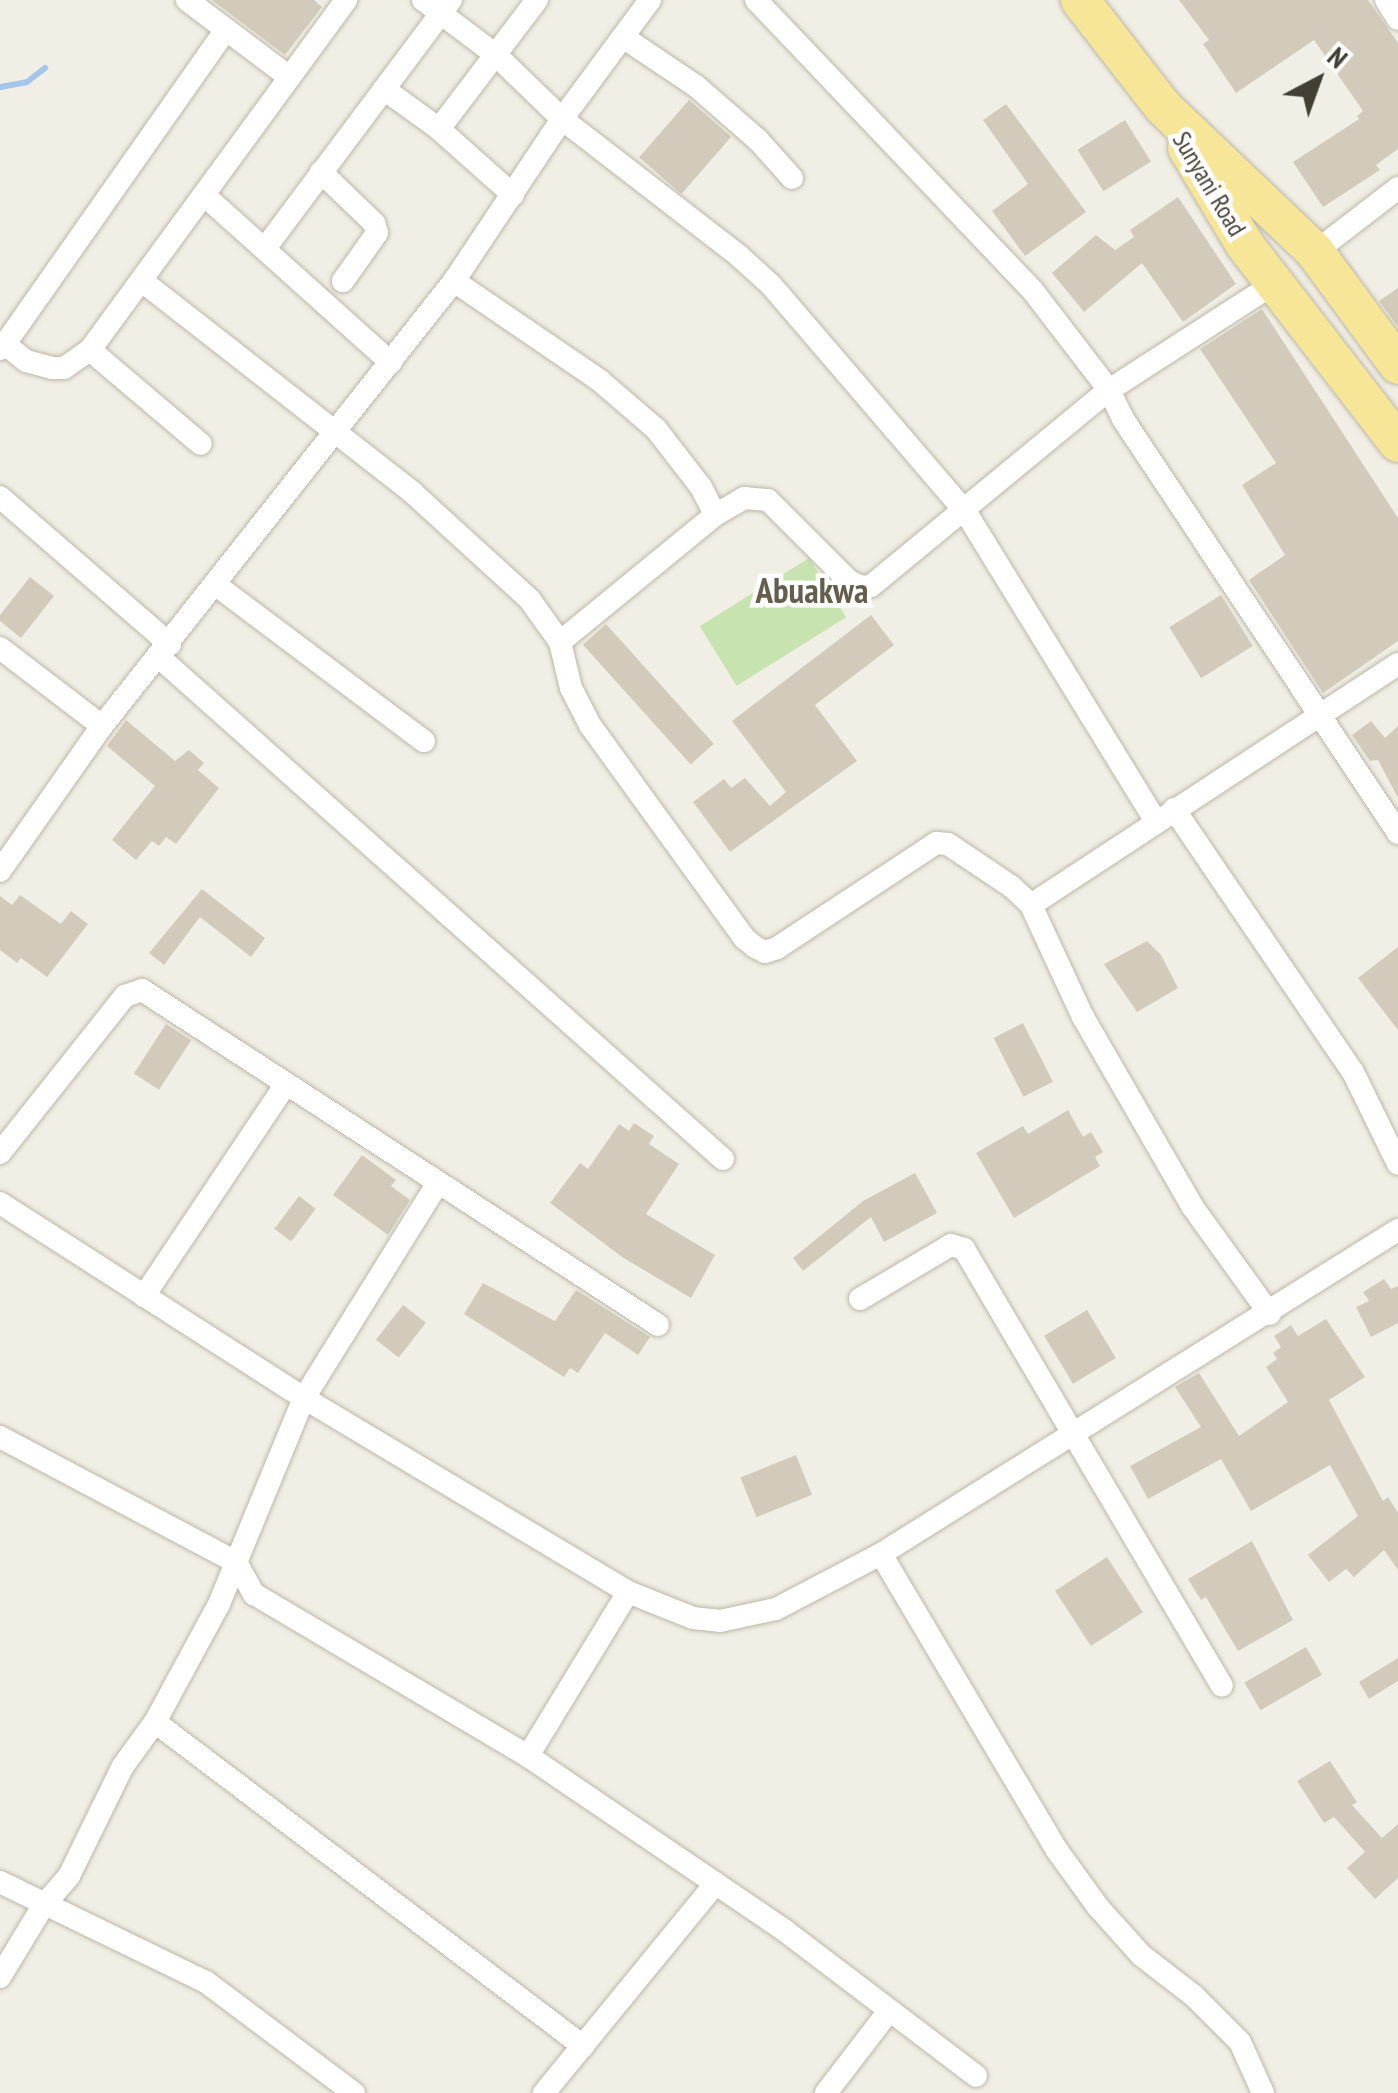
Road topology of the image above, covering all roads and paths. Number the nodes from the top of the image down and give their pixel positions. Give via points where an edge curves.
1 (187, 0) edge
2 (346, 0) edge
3 (537, 0) edge
4 (650, 0) edge
5 (756, 0) edge
6 (1080, 0) edge
7 (1386, 0) edge
8 (438, 4) edge
9 (1398, 19) edge
10 (226, 30) junction
11 (623, 37) junction
12 (496, 56) junction
13 (289, 77) junction
14 (384, 89) junction
15 (1163, 107) junction
16 (562, 119) junction
17 (439, 129) junction
18 (322, 172) junction
19 (792, 178) dead end
20 (1398, 188) edge
21 (513, 195) junction
22 (204, 196) junction
23 (266, 247) junction
24 (1314, 252) junction
25 (142, 281) junction
26 (344, 281) dead end
27 (454, 281) junction
28 (1274, 283) junction
29 (2, 347) edge
30 (90, 350) junction
31 (391, 363) junction
32 (1398, 366) edge
33 (1109, 390) junction
34 (336, 432) junction
35 (1398, 443) edge
36 (201, 444) dead end
37 (0, 497) edge
38 (965, 511) junction
39 (715, 515) junction
40 (216, 585) junction
41 (560, 642) junction
42 (0, 648) edge
43 (164, 651) junction
44 (1398, 664) edge
45 (1320, 715) junction
46 (102, 726) junction
47 (424, 741) dead end
48 (1165, 815) junction
49 (1398, 833) edge
50 (0, 871) edge
51 (1031, 905) junction
52 (286, 1084) junction
53 (0, 1153) edge
54 (722, 1159) dead end
55 (1398, 1164) edge
56 (438, 1183) junction
57 (0, 1203) edge
58 (1398, 1230) edge
59 (144, 1296) junction
60 (860, 1300) dead end
61 (1270, 1314) junction
62 (658, 1325) dead end
63 (304, 1398) junction
64 (1073, 1434) junction
65 (4, 1447) edge
66 (881, 1554) junction
67 (236, 1562) junction
68 (628, 1592) junction
69 (1222, 1686) dead end
70 (155, 1722) junction
71 (528, 1756) junction
72 (0, 1882) edge
73 (716, 1884) junction
74 (43, 1906) junction
75 (0, 1978) edge
76 (890, 2011) junction
77 (583, 2046) junction
78 (976, 2076) dead end
79 (354, 2093) edge
80 (544, 2093) edge
81 (826, 2093) edge
82 (1263, 2093) edge

1 - 10 street
2 - 13 street
3 - 12 street
4 - 11 street
5 - 33 street via 1034,291
6 - 15 main road
7 - 9 street
8 - 12 street
8 - 14 street
10 - 13 street
10 - 29 street
11 - 16 street
11 - 19 street via 696,86
12 - 16 street
12 - 17 street
13 - 22 street
14 - 17 street
14 - 18 street
15 - 24 main road, Sunyani Road
15 - 28 main road, Sunyani Road
16 - 21 street
16 - 38 street via 770,285
17 - 21 street
18 - 23 street
18 - 26 street via 374,222 377,233
20 - 24 street
21 - 27 street
22 - 23 street
22 - 25 street
23 - 31 street
24 - 32 main road, Sunyani Road
25 - 30 street
25 - 34 street
27 - 31 street
27 - 39 street via 599,380 656,429
28 - 33 street
28 - 35 main road, Sunyani Road
29 - 30 street via 52,368 64,368
30 - 36 street
31 - 34 street
33 - 38 street
33 - 45 street
34 - 40 street
34 - 41 street via 530,600
37 - 43 street
38 - 39 street via 862,587 768,500 744,498
38 - 48 street
39 - 41 street
40 - 43 street
40 - 47 street
41 - 51 street via 571,688 590,724 755,947 777,948 942,842 984,864
42 - 46 street
43 - 46 street
43 - 54 street
44 - 45 street
45 - 48 street
45 - 49 street
46 - 50 street
48 - 51 street
48 - 55 street via 1353,1072
51 - 61 street via 1132,1105 1192,1206
52 - 53 street via 150,994 134,990
52 - 56 street
52 - 59 street
56 - 62 street
56 - 63 street
57 - 59 street
58 - 61 street
59 - 63 street
60 - 64 street via 951,1246 964,1249
61 - 64 street
63 - 67 street
63 - 68 street
64 - 66 street
64 - 69 street
65 - 67 street
66 - 68 street via 747,1618 693,1618
66 - 82 street via 1056,1849 1141,1955 1240,2042
67 - 70 street
67 - 71 street via 254,1594
68 - 71 street
70 - 74 street via 123,1766 70,1876
70 - 77 street
71 - 73 street
72 - 74 street
73 - 76 street
73 - 77 street
74 - 75 street
74 - 79 street via 206,1982
76 - 78 street
76 - 81 street
77 - 80 street

